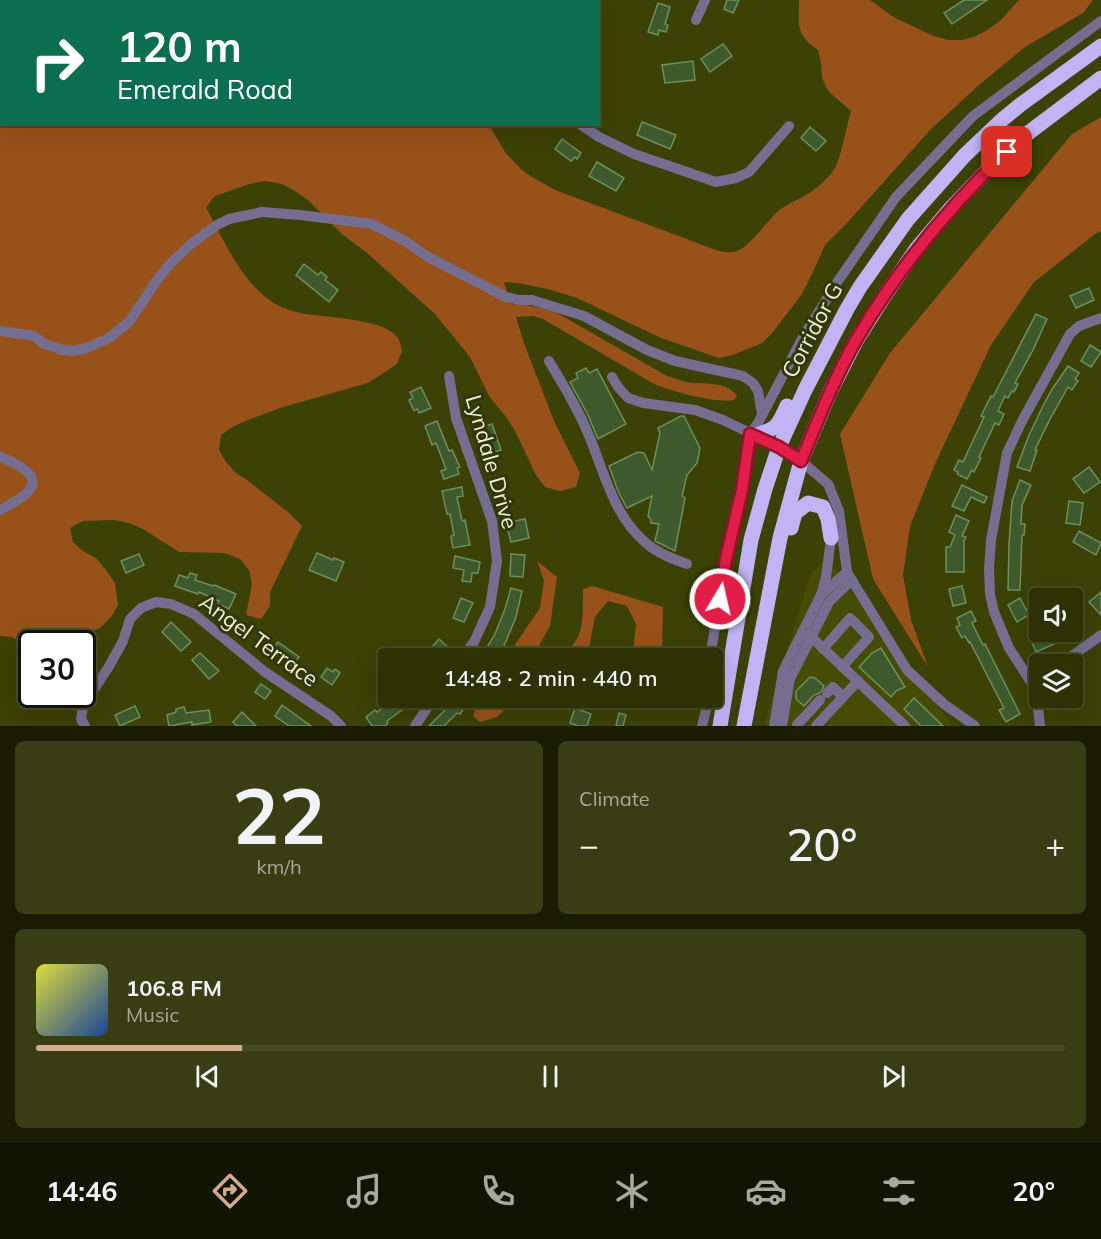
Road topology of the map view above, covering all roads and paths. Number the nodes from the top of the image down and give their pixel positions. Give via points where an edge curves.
1 (705, 0) edge
2 (696, 20) dead end
3 (1101, 21) edge
4 (1101, 46) edge
5 (1101, 78) edge
6 (583, 126) edge
7 (789, 126) dead end
8 (847, 309) junction
9 (1101, 318) edge
10 (0, 331) edge
11 (549, 361) dead end
12 (450, 376) dead end
13 (612, 377) dead end
14 (762, 414) junction
15 (752, 435) junction
16 (779, 447) junction
17 (0, 456) edge
18 (801, 461) junction
19 (834, 499) junction
20 (0, 510) edge
21 (831, 538) junction
22 (687, 564) dead end
23 (849, 576) junction
24 (821, 595) junction
25 (764, 620) junction
26 (808, 634) junction
27 (1101, 635) edge
28 (470, 648) edge
29 (712, 648) edge
30 (823, 649) junction
31 (1075, 654) edge
32 (842, 667) junction
33 (1029, 672) edge
34 (858, 681) junction
35 (843, 697) junction
36 (427, 708) edge
37 (706, 708) edge
38 (1038, 708) edge
39 (85, 726) edge
40 (341, 726) edge
41 (415, 726) edge
42 (702, 726) edge
43 (720, 726) edge
44 (744, 726) edge
45 (774, 726) edge
46 (782, 726) edge
47 (798, 726) edge
48 (816, 726) edge
49 (905, 726) edge
50 (975, 726) edge
51 (1040, 726) edge

1 - 2 street
3 - 14 street via 973,116 896,197 837,280
4 - 8 highway, Corridor G via 1020,105 965,155 908,219
5 - 18 highway, Corridor G via 1019,140 917,248 856,341
6 - 7 street via 634,154 716,182 749,172
8 - 15 highway via 799,379 782,419 773,430
8 - 16 highway, Corridor G
9 - 33 street via 1070,334 1007,453 991,540 990,594 1010,648
10 - 14 street via 34,336 63,350 87,348 109,338 129,322 170,264 217,225 262,212 300,215 372,224 506,297 532,300 584,316 675,361 743,376 759,391
11 - 22 street via 576,407 612,497 632,529 663,555
12 - 28 street, Lyndale Drive via 456,418 492,521 497,561 490,608
13 - 15 street via 628,398 695,410
14 - 15 street
15 - 16 street
15 - 29 street
16 - 18 street
16 - 43 highway, Corridor G via 751,540
17 - 20 street via 23,468 32,481 28,494
18 - 19 street via 828,484
18 - 25 highway, Corridor G via 780,538
19 - 21 street
19 - 23 street
21 - 24 street
21 - 25 highway via 823,507 808,503 795,513
23 - 24 street
23 - 26 street
23 - 50 street via 907,670
24 - 26 street
25 - 44 highway, Corridor G
26 - 30 street
26 - 45 street via 783,671
26 - 46 street via 790,679
27 - 31 street
30 - 32 street
30 - 32 street via 850,618 869,637
32 - 34 street
34 - 35 street
34 - 49 street
35 - 47 street via 833,687
35 - 48 street
36 - 41 street
37 - 42 street
38 - 51 street
39 - 40 street, Angel Terrace via 81,719 83,706 123,641 130,619 141,608 156,602 194,614

